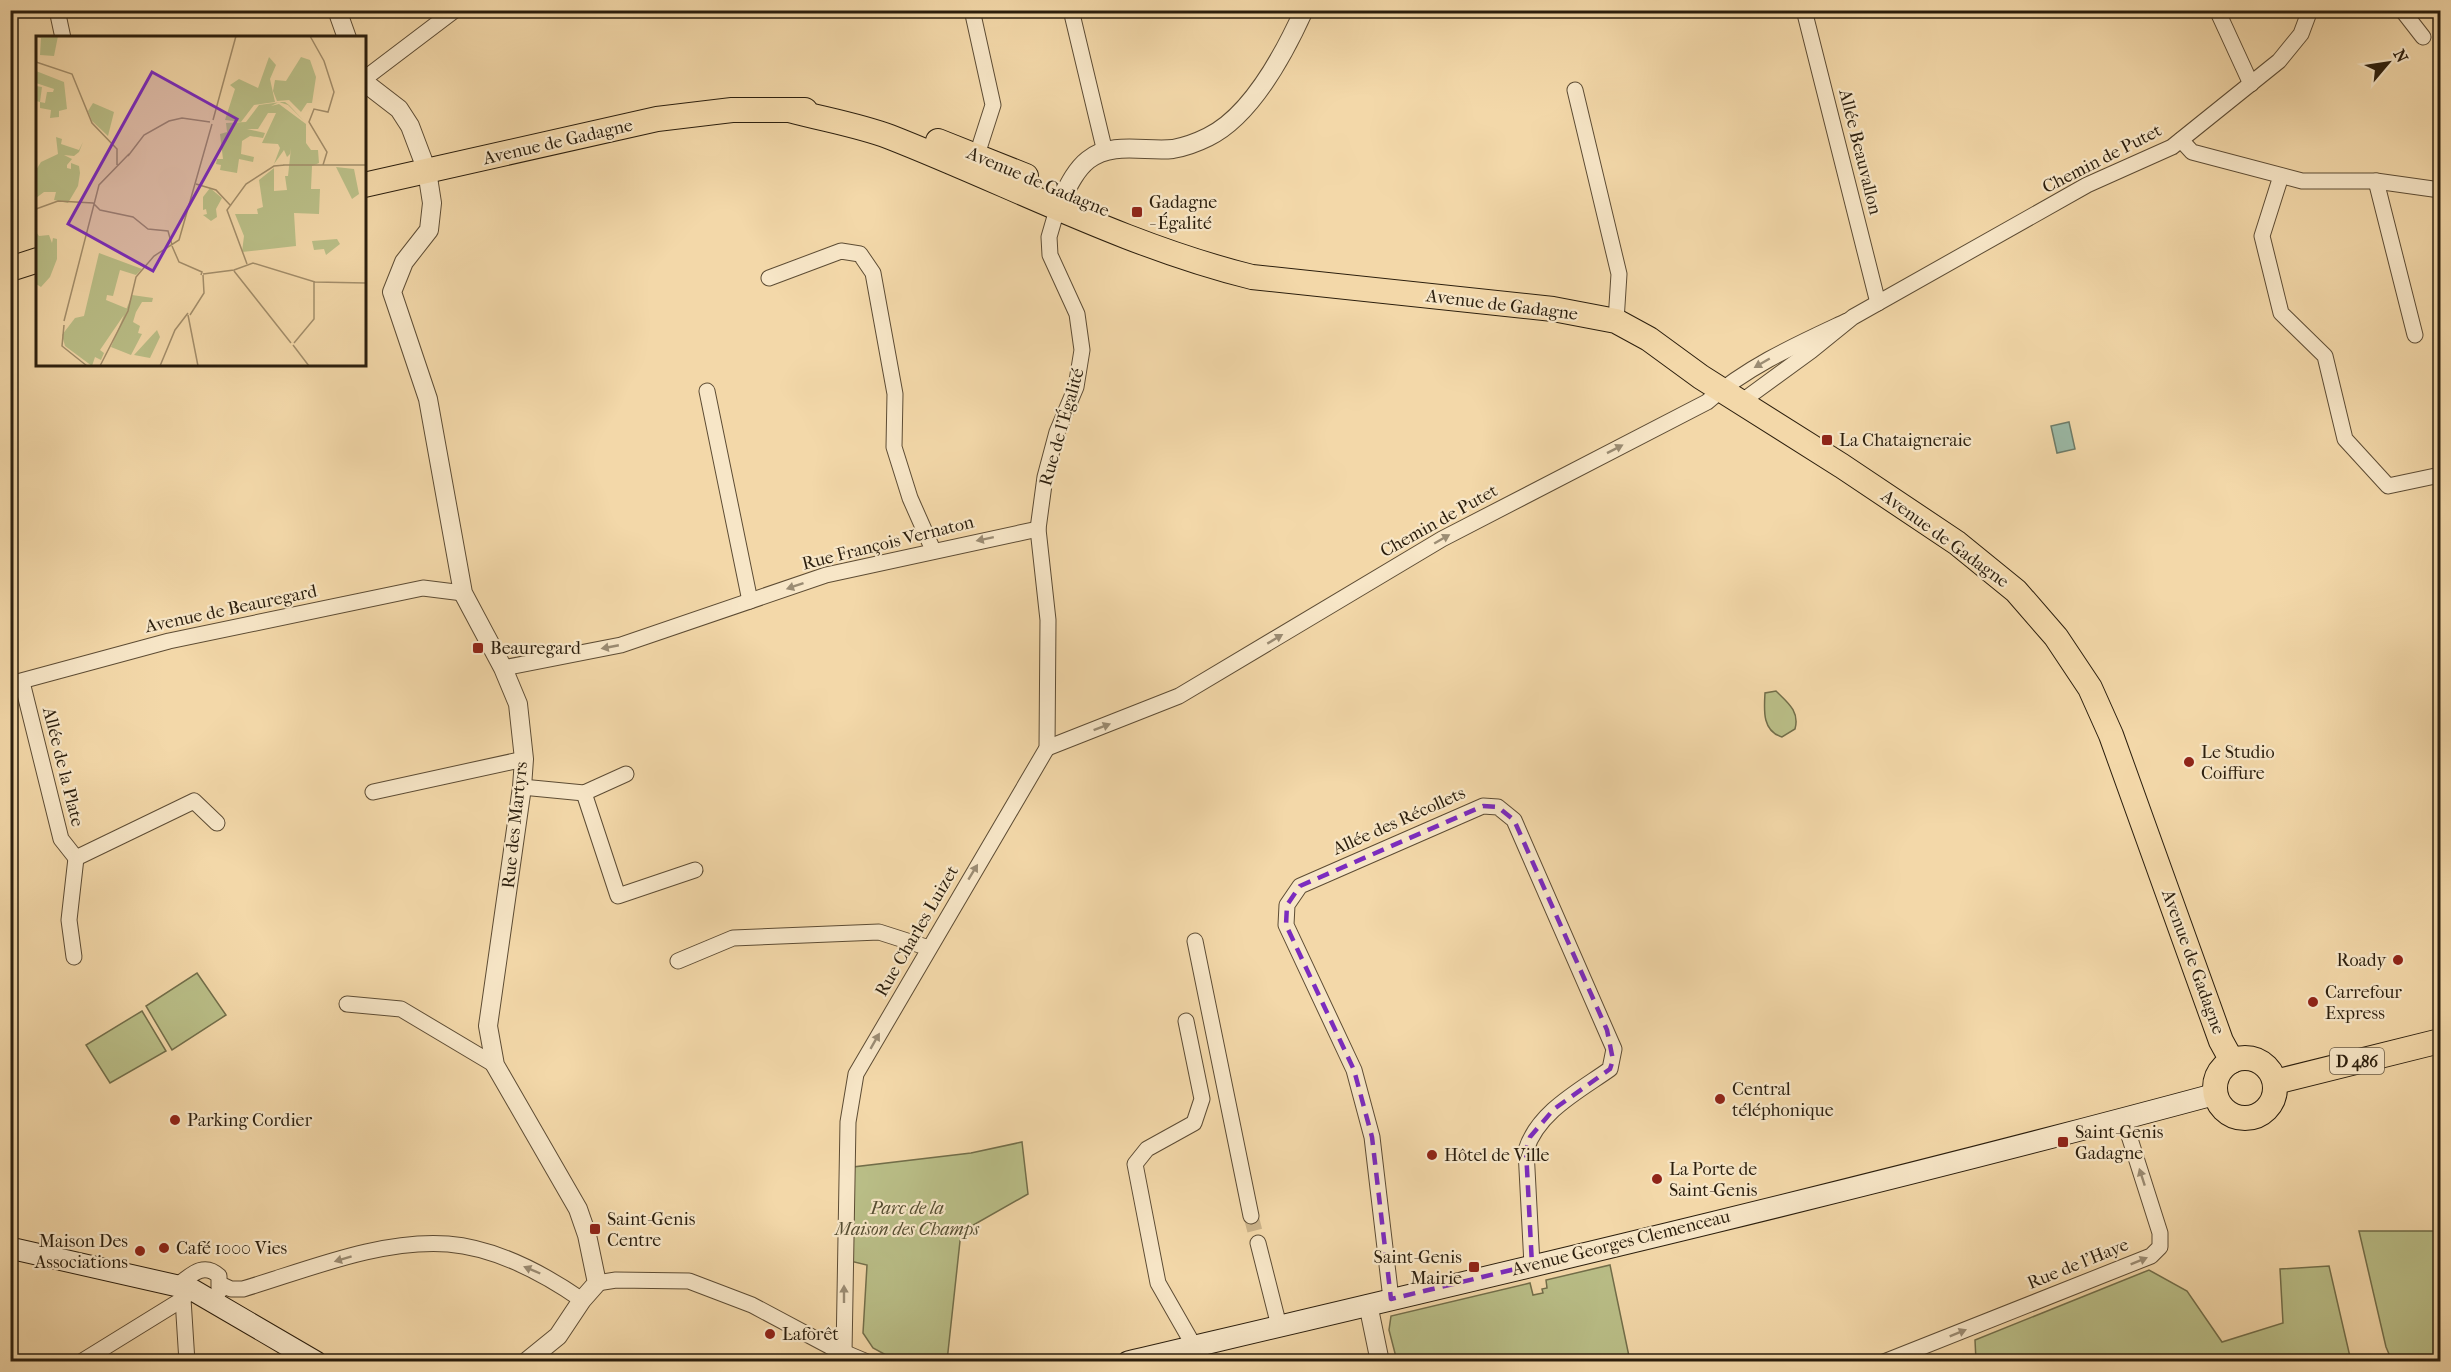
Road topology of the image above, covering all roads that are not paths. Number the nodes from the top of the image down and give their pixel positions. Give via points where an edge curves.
1 (57, 10) edge
2 (337, 10) edge
3 (455, 10) edge
4 (972, 10) edge
5 (1071, 10) edge
6 (1304, 10) edge
7 (1804, 10) edge
8 (2217, 10) edge
9 (2310, 10) edge
10 (2402, 10) edge
11 (63, 36) edge
12 (346, 36) edge
13 (2423, 37) dead end
14 (366, 82) edge
15 (366, 84) edge
16 (2251, 84) junction
17 (1575, 90) dead end
18 (2181, 140) junction
19 (1106, 152) junction
20 (975, 163) junction
21 (427, 171) junction
22 (2281, 176) junction
23 (2376, 181) junction
24 (366, 185) edge
25 (2440, 190) edge
26 (1061, 200) junction
27 (36, 261) edge
28 (10, 269) edge
29 (769, 278) dead end
30 (1878, 303) junction
31 (1616, 321) junction
32 (1847, 321) junction
33 (2415, 335) dead end
34 (707, 391) dead end
35 (1731, 395) junction
36 (2440, 476) edge
37 (1038, 528) junction
38 (933, 550) junction
39 (463, 593) junction
40 (750, 601) junction
41 (503, 668) junction
42 (16, 683) edge
43 (1047, 748) junction
44 (524, 759) junction
45 (626, 774) dead end
46 (522, 787) junction
47 (373, 792) dead end
48 (584, 793) junction
49 (217, 823) dead end
50 (76, 858) junction
51 (695, 870) dead end
52 (1195, 941) dead end
53 (929, 948) junction
54 (74, 957) dead end
55 (678, 961) dead end
56 (347, 1004) dead end
57 (1186, 1021) dead end
58 (2440, 1041) edge
59 (2232, 1061) junction
60 (495, 1065) junction
61 (2274, 1082) junction
62 (2216, 1094) junction
63 (2124, 1120) junction
64 (1251, 1216) tunnel mouth
65 (1258, 1242) tunnel mouth
66 (10, 1248) edge
67 (1532, 1265) junction
68 (597, 1283) junction
69 (184, 1291) junction
70 (218, 1293) junction
71 (1391, 1299) junction
72 (582, 1300) junction
73 (1368, 1304) junction
74 (1279, 1326) junction
75 (1194, 1346) junction
76 (847, 1357) edge
77 (81, 1362) edge
78 (187, 1362) edge
79 (316, 1362) edge
80 (526, 1362) edge
81 (867, 1362) edge
82 (1128, 1362) edge
83 (1380, 1362) edge
84 (1884, 1362) edge

1 - 11 street
2 - 12 street
3 - 14 street, Rue des Martyrs
4 - 20 street via 993,105
5 - 19 street
6 - 19 street, Rue de l'Égalité via 1256,93 1224,127 1175,149 1128,148
7 - 30 street, Allée Beauvallon
8 - 16 street
9 - 16 street, Chemin de Putet via 2301,34 2279,61
10 - 13 street
15 - 21 street, Rue des Martyrs via 399,109
16 - 18 street, Chemin de Putet
17 - 31 street via 1619,274
18 - 22 street via 2192,152
18 - 30 street, Chemin de Putet via 2087,185
19 - 26 street, Rue de l'Égalité via 1086,162
20 - 21 main road, Avenue de Gadagne via 922,135 836,112 712,111 657,119
20 - 26 main road, Avenue de Gadagne
21 - 24 main road, Avenue de Gadagne
21 - 39 street, Rue des Martyrs via 432,203 429,230 404,262 392,292 428,399
22 - 23 street via 2302,181
22 - 36 street via 2262,236 2281,313 2325,356 2345,439 2388,486
23 - 25 street
23 - 33 street
26 - 31 main road, Avenue de Gadagne via 1281,279 1553,309
26 - 37 street, Rue de l'Égalité via 1049,237 1050,255 1077,314 1082,350 1078,380 1057,432 1045,477
27 - 28 main road
29 - 38 street via 841,251 861,254 873,273 895,394 894,447 910,498
30 - 32 street, Chemin de Putet
31 - 35 main road, Avenue de Gadagne
32 - 35 street, Chemin de Putet via 1811,351
32 -> 35 street, Chemin de Putet via 1771,358
34 - 40 street
43 -> 35 street, Chemin de Putet via 1179,696 1442,539 1707,402
35 - 59 main road, Avenue de Gadagne via 1957,543 2016,591 2056,638 2090,688 2111,735 2221,1041
37 -> 38 street, Rue François Vernaton
37 - 43 street via 1048,620
38 -> 40 street, Rue François Vernaton via 826,575
39 - 41 street, Rue des Martyrs
39 - 42 street, Avenue de Beauregard via 423,588 169,641
40 -> 41 street, Rue François Vernaton via 621,645
41 - 44 street, Rue des Martyrs via 519,704
42 - 50 street, Allée de la Plate via 61,839
53 -> 43 street, Rue Charles Luizet
44 - 46 street, Rue des Martyrs
44 - 47 street
45 - 48 street
46 - 48 street
46 - 60 street, Rue des Martyrs via 488,1026
48 - 51 street via 618,896
49 - 50 street, Allée de la Plate via 194,801
50 - 54 street via 69,920
52 - 64 street
53 - 55 street via 879,932 733,938
76 -> 53 street, Rue Charles Luizet via 844,1254 848,1122 856,1074
56 - 60 street via 401,1009
57 - 75 street via 1202,1099 1194,1123 1147,1149 1135,1164 1158,1283
58 - 61 main road, D 486
59 - 61 main road via 2258,1061
59 - 62 main road via 2218,1075
60 - 68 street, Rue des Martyrs via 578,1209
61 - 62 main road via 2273,1100 2253,1117 2229,1113
62 - 63 main road, Avenue Georges Clemenceau
63 - 67 main road, Avenue Georges Clemenceau
84 -> 63 street, Rue de l'Haye via 2151,1256 2160,1247 2160,1233
65 - 74 street
66 - 69 main road
67 - 71 main road, Avenue Georges Clemenceau
67 - 71 street, Allée des Récollets via 1526,1150 1530,1137 1554,1109 1610,1069 1614,1049 1514,820 1498,807 1483,806 1300,886 1287,905 1287,925 1354,1070 1372,1137
68 - 72 street
68 - 76 street via 689,1281 752,1305
69 - 70 main road
69 - 77 street
69 - 78 street
72 -> 70 street via 521,1265 489,1252 449,1244 415,1244 371,1251
70 - 79 main road
71 - 73 main road, Avenue Georges Clemenceau
72 - 80 street via 558,1336
73 - 74 main road, Avenue Georges Clemenceau
73 - 83 street
74 - 75 main road, Avenue Georges Clemenceau
75 - 82 main road, Avenue Georges Clemenceau
76 - 81 street

